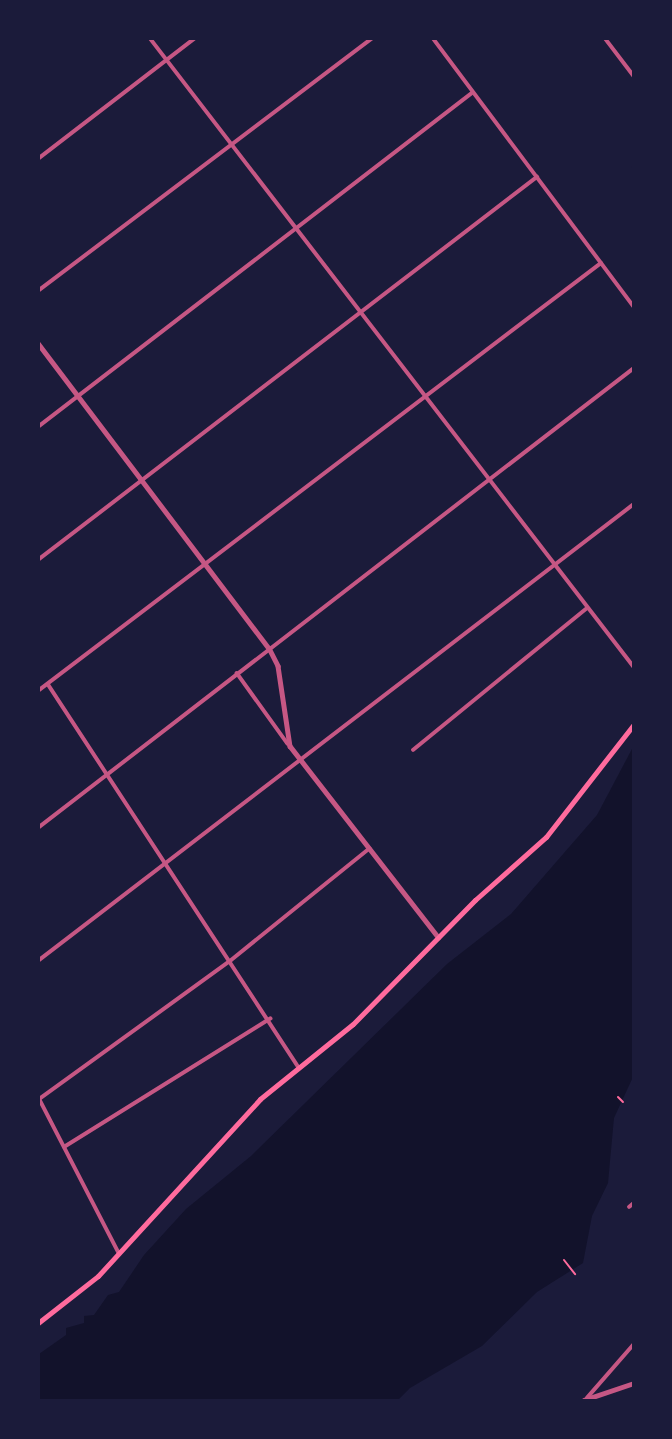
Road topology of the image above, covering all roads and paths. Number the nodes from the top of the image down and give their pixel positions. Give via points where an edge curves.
1 (150, 38) edge
2 (195, 38) edge
3 (372, 38) edge
4 (433, 38) edge
5 (605, 38) edge
6 (167, 61) junction
7 (634, 76) edge
8 (472, 93) junction
9 (231, 145) junction
10 (38, 159) edge
11 (537, 177) junction
12 (295, 230) junction
13 (601, 263) junction
14 (38, 291) edge
15 (634, 307) edge
16 (359, 312) junction
17 (38, 343) edge
18 (634, 368) edge
19 (79, 396) junction
20 (425, 396) junction
21 (38, 427) edge
22 (142, 480) junction
23 (488, 480) junction
24 (634, 504) edge
25 (38, 560) edge
26 (205, 562) junction
27 (553, 565) junction
28 (586, 609) junction
29 (270, 648) junction
30 (634, 667) edge
31 (237, 673) junction
32 (48, 684) junction
33 (38, 691) edge
34 (634, 724) edge
35 (290, 746) junction
36 (413, 750) dead end
37 (298, 757) junction
38 (108, 774) junction
39 (38, 828) edge
40 (369, 849) junction
41 (165, 864) junction
42 (438, 937) junction
43 (38, 961) edge
44 (230, 961) junction
45 (270, 1019) junction
46 (299, 1067) junction
47 (618, 1097) dead end
48 (39, 1098) edge
49 (623, 1102) dead end
50 (64, 1147) junction
51 (119, 1253) junction
52 (564, 1259) dead end
53 (575, 1274) dead end
54 (38, 1323) edge
55 (634, 1345) edge
56 (634, 1382) edge
57 (586, 1399) edge

1 - 6 street
2 - 6 street
3 - 9 street
4 - 8 street
5 - 7 street
6 - 9 street
6 - 10 street
8 - 11 street
8 - 12 street
9 - 12 street
9 - 14 street
11 - 13 street
11 - 16 street
12 - 16 street
12 - 19 street
13 - 15 street
13 - 20 street
16 - 20 street
16 - 22 street
17 - 19 street
18 - 23 street
19 - 21 street
19 - 22 street
20 - 23 street
20 - 26 street
22 - 25 street
22 - 26 street
23 - 27 street
23 - 29 street
24 - 27 street
26 - 29 street
26 - 32 street
27 - 28 street
27 - 37 street
28 - 30 street
28 - 36 street
29 - 31 street
29 - 35 street via 278,666
31 - 35 street
31 - 38 street
32 - 33 street
32 - 38 street
34 - 42 main road via 546,837
35 - 37 street
37 - 40 street
37 - 41 street
38 - 39 street
38 - 41 street
40 - 42 street
40 - 44 street
41 - 43 street
41 - 44 street
42 - 46 main road via 353,1024
44 - 45 street
44 - 48 street
45 - 46 street
45 - 50 street
46 - 51 main road via 252,1108
47 - 49 path
48 - 50 street
50 - 51 street
51 - 54 main road via 82,1290
52 - 53 path
55 - 57 street
56 - 57 street

